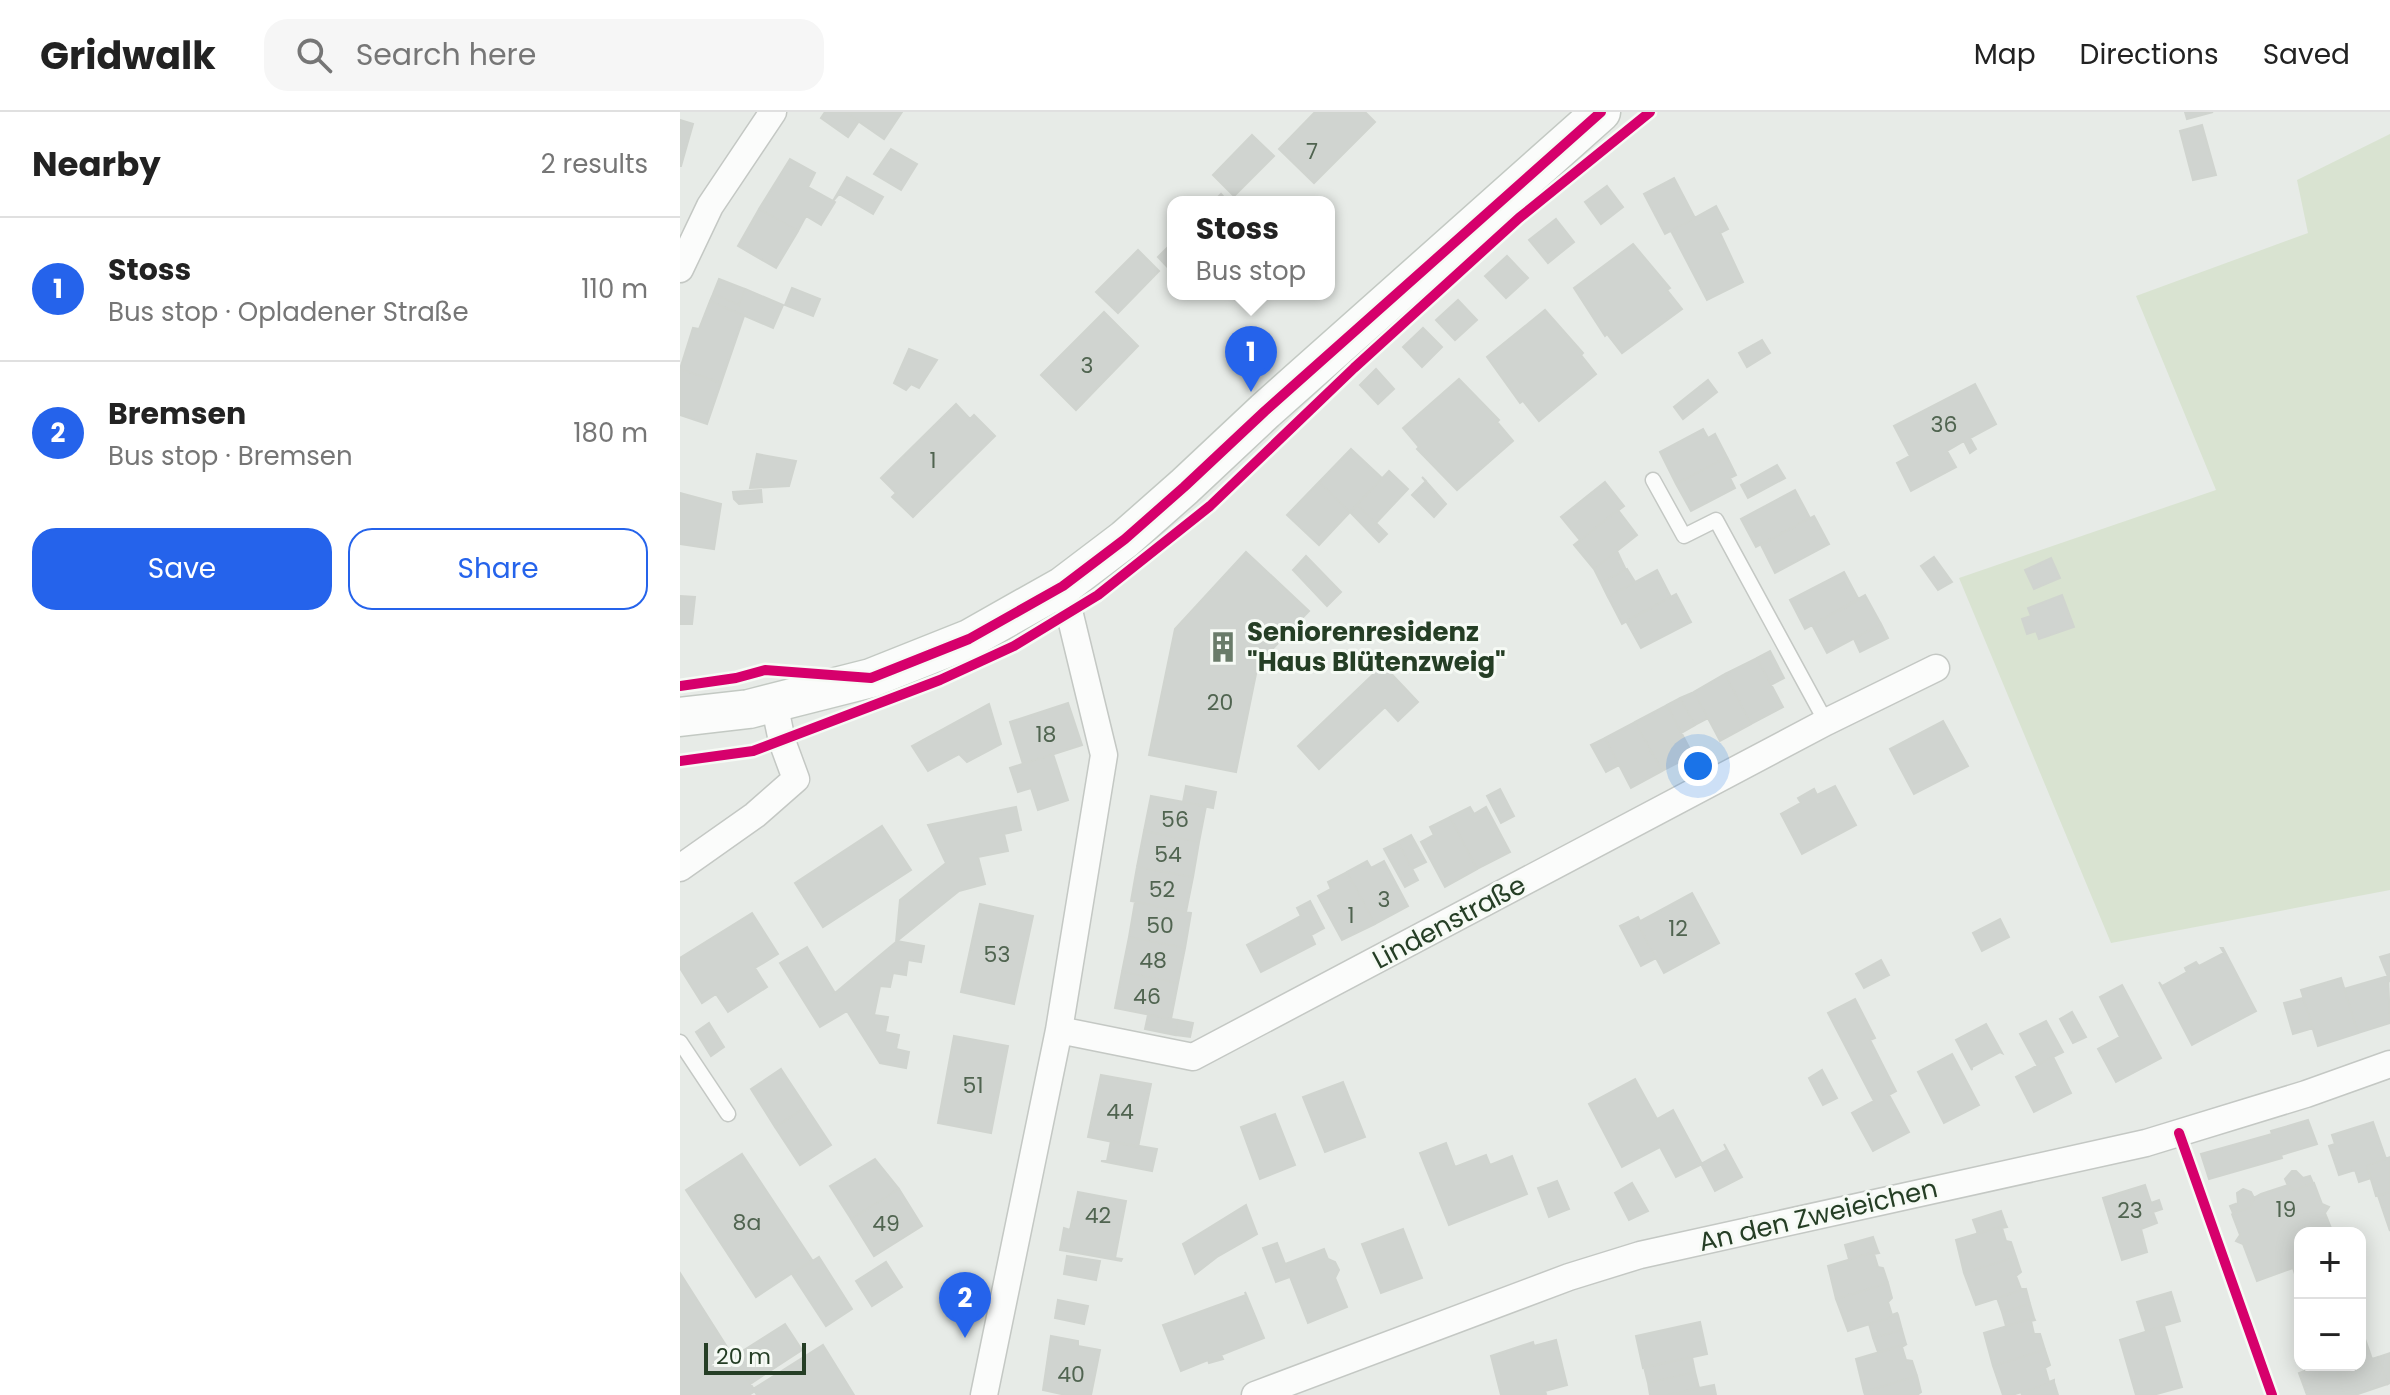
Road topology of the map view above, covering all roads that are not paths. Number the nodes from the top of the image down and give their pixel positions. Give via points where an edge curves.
1 (773, 112) edge
2 (1601, 112) edge
3 (680, 269) edge
4 (1653, 480) dead end
5 (1063, 586) junction
6 (1936, 668) dead end
7 (774, 703) junction
8 (680, 717) edge
9 (1826, 722) junction
10 (680, 868) edge
11 (1059, 1030) junction
12 (680, 1042) edge
13 (2390, 1064) edge
14 (728, 1114) dead end
15 (984, 1395) edge
16 (1255, 1395) edge

1 - 3 street via 710,206
2 - 5 main road via 1125,539
4 - 9 lane via 1684,536 1716,520
5 - 7 main road via 944,650 871,678
5 - 11 street via 1104,755
6 - 9 street, Lindenstraße
7 - 8 main road
7 - 10 street via 796,779
9 - 11 street, Lindenstraße via 1193,1057
11 - 15 street
12 - 14 lane
13 - 16 street, An den Zweieichen via 2148,1143 1640,1255

